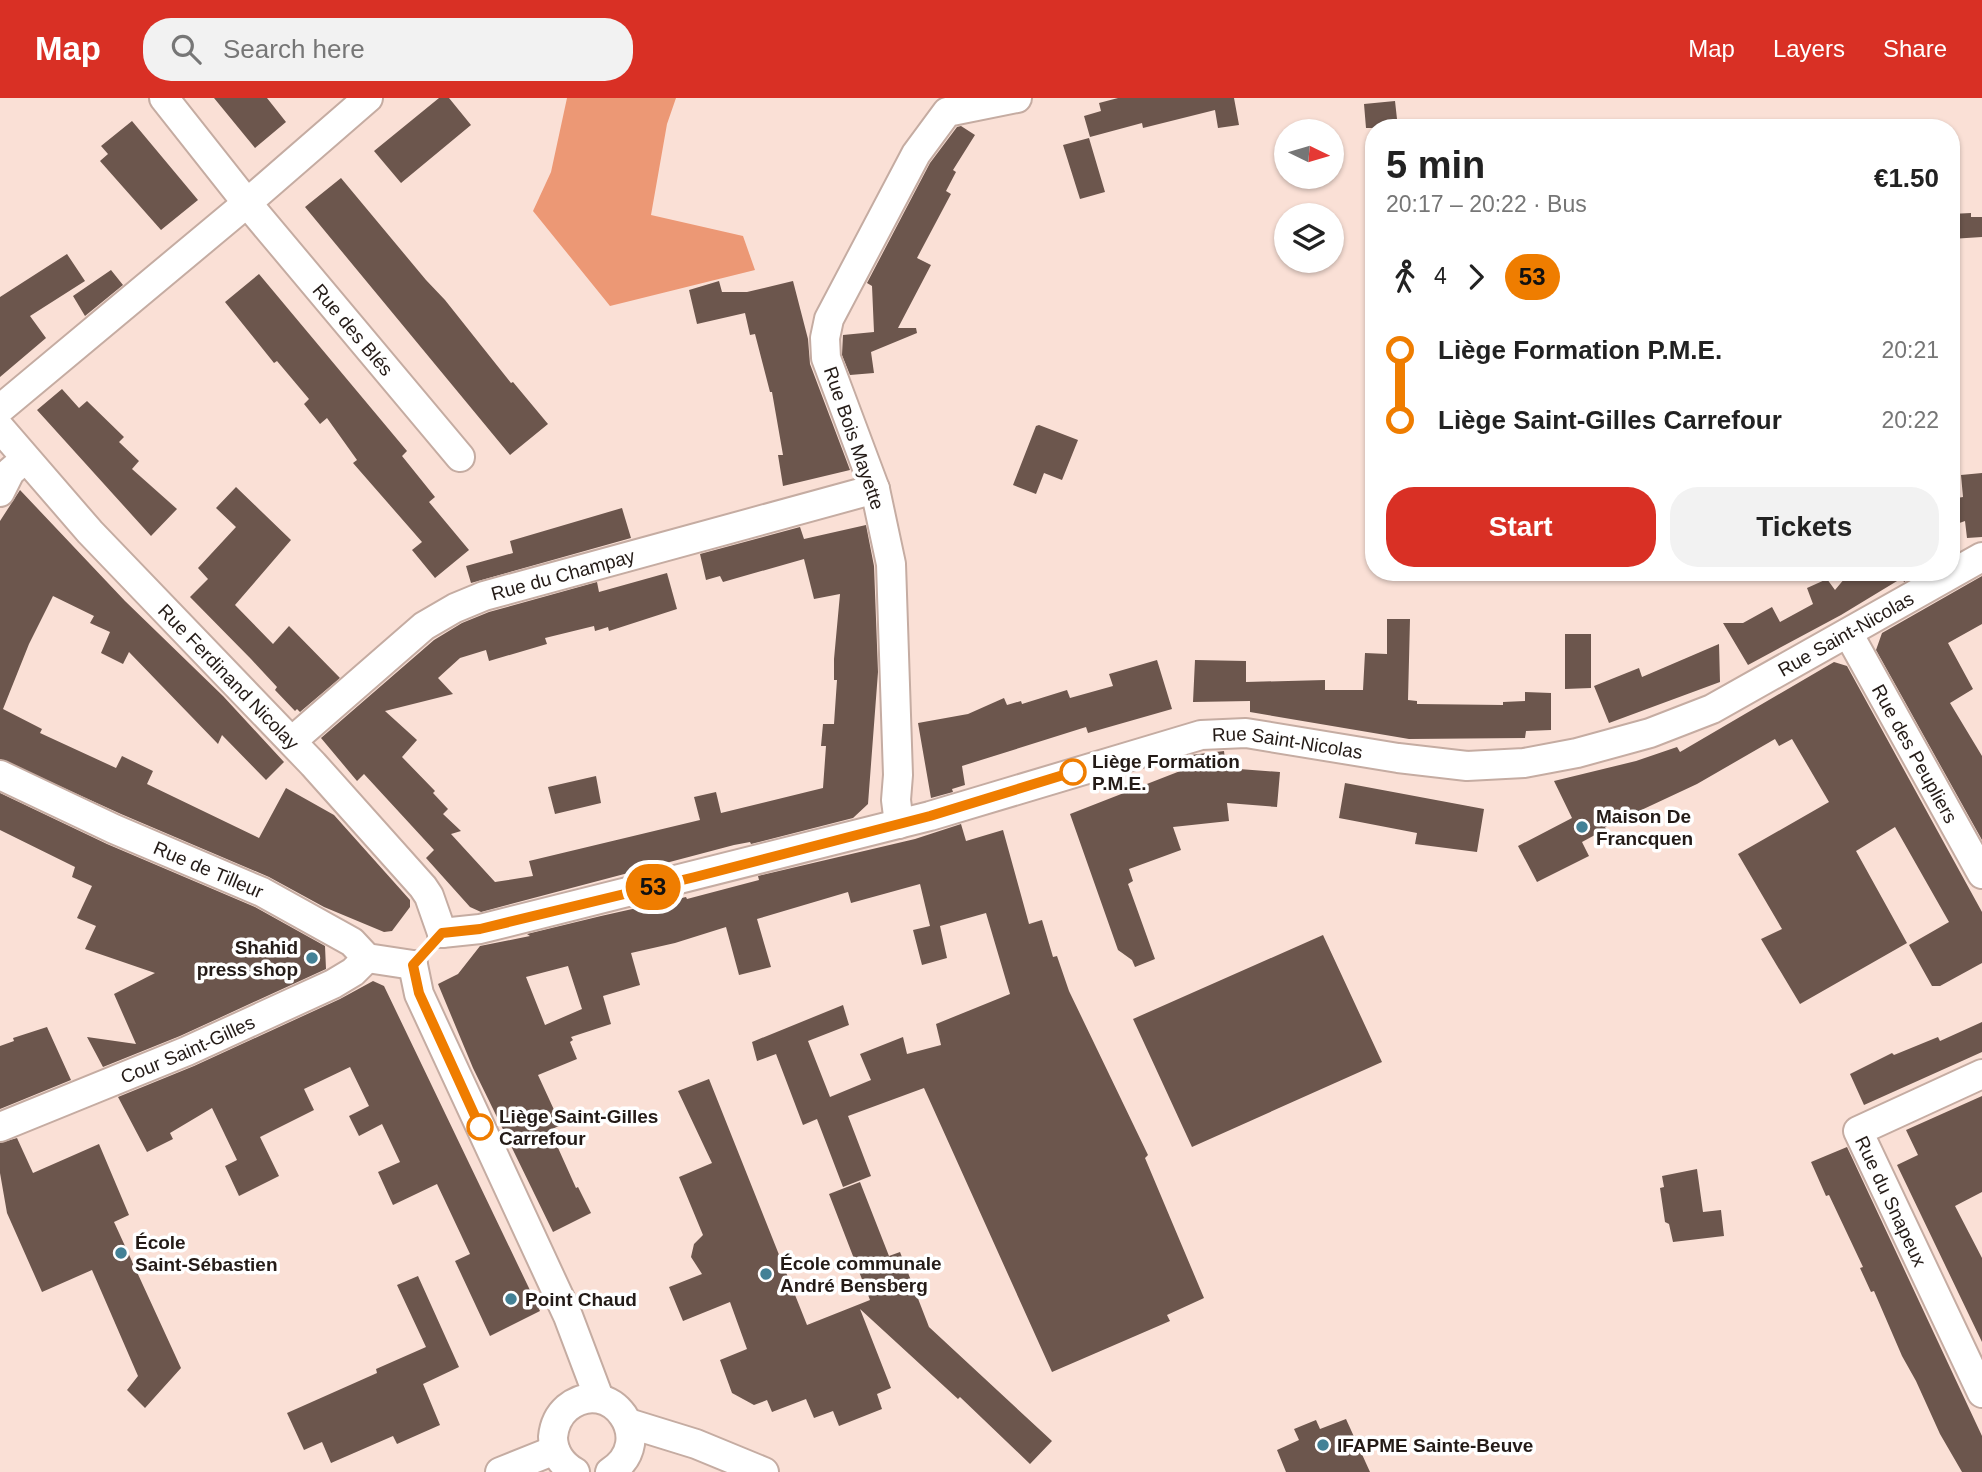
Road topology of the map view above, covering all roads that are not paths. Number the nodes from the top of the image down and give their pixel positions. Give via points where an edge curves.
1 (164, 98) edge
2 (368, 98) edge
3 (1017, 98) edge
4 (247, 203) junction
5 (0, 408) edge
6 (0, 428) edge
7 (460, 457) dead end
8 (25, 459) junction
9 (875, 489) junction
10 (0, 492) edge
11 (1982, 557) edge
12 (1960, 569) edge
13 (1940, 581) edge
14 (1848, 633) junction
15 (292, 741) junction
16 (0, 775) edge
17 (900, 824) junction
18 (1982, 874) edge
19 (442, 933) junction
20 (367, 958) junction
21 (413, 965) junction
22 (1982, 1074) edge
23 (0, 1127) edge
24 (1982, 1393) edge
25 (599, 1398) junction
26 (628, 1423) junction
27 (555, 1450) junction
28 (746, 1469) edge
29 (620, 1470) edge
30 (500, 1472) edge
31 (575, 1472) edge

1 - 4 street, Rue des Blés
2 - 4 street
3 - 9 street, Rue Bois Mayette via 947,111 916,154 829,319 825,358
4 - 5 street
4 - 7 street, Rue des Blés
6 - 8 street, Rue Ferdinand Nicolay
8 - 10 street via 10,472
8 - 15 street, Rue Ferdinand Nicolay
9 - 15 street, Rue du Champay via 484,596 455,608 424,626
9 - 17 street, Rue Bois Mayette via 894,601
11 - 12 street, Rue Saint-Nicolas
13 - 14 street, Rue Saint-Nicolas
14 - 17 street, Rue Saint-Nicolas via 1695,716 1642,736 1557,757 1499,766 1447,765 1222,732 1183,739
14 - 18 street, Rue des Peupliers
15 - 19 street, Rue Ferdinand Nicolay via 423,887
16 - 20 street, Rue de Tilleur via 262,892 352,942
17 - 19 street, Rue Saint-Nicolas via 480,929
19 - 21 street
20 - 21 street
20 - 23 street, Cour Saint-Gilles via 353,972 322,989 187,1051
21 - 25 street via 419,993 568,1317
22 - 24 street, Rue du Snapeux via 1858,1131
25 - 26 street via 617,1408
25 - 27 street via 573,1403 563,1412 553,1437
26 - 28 street via 696,1444
26 - 29 street via 629,1450
27 - 30 street
27 - 31 street

